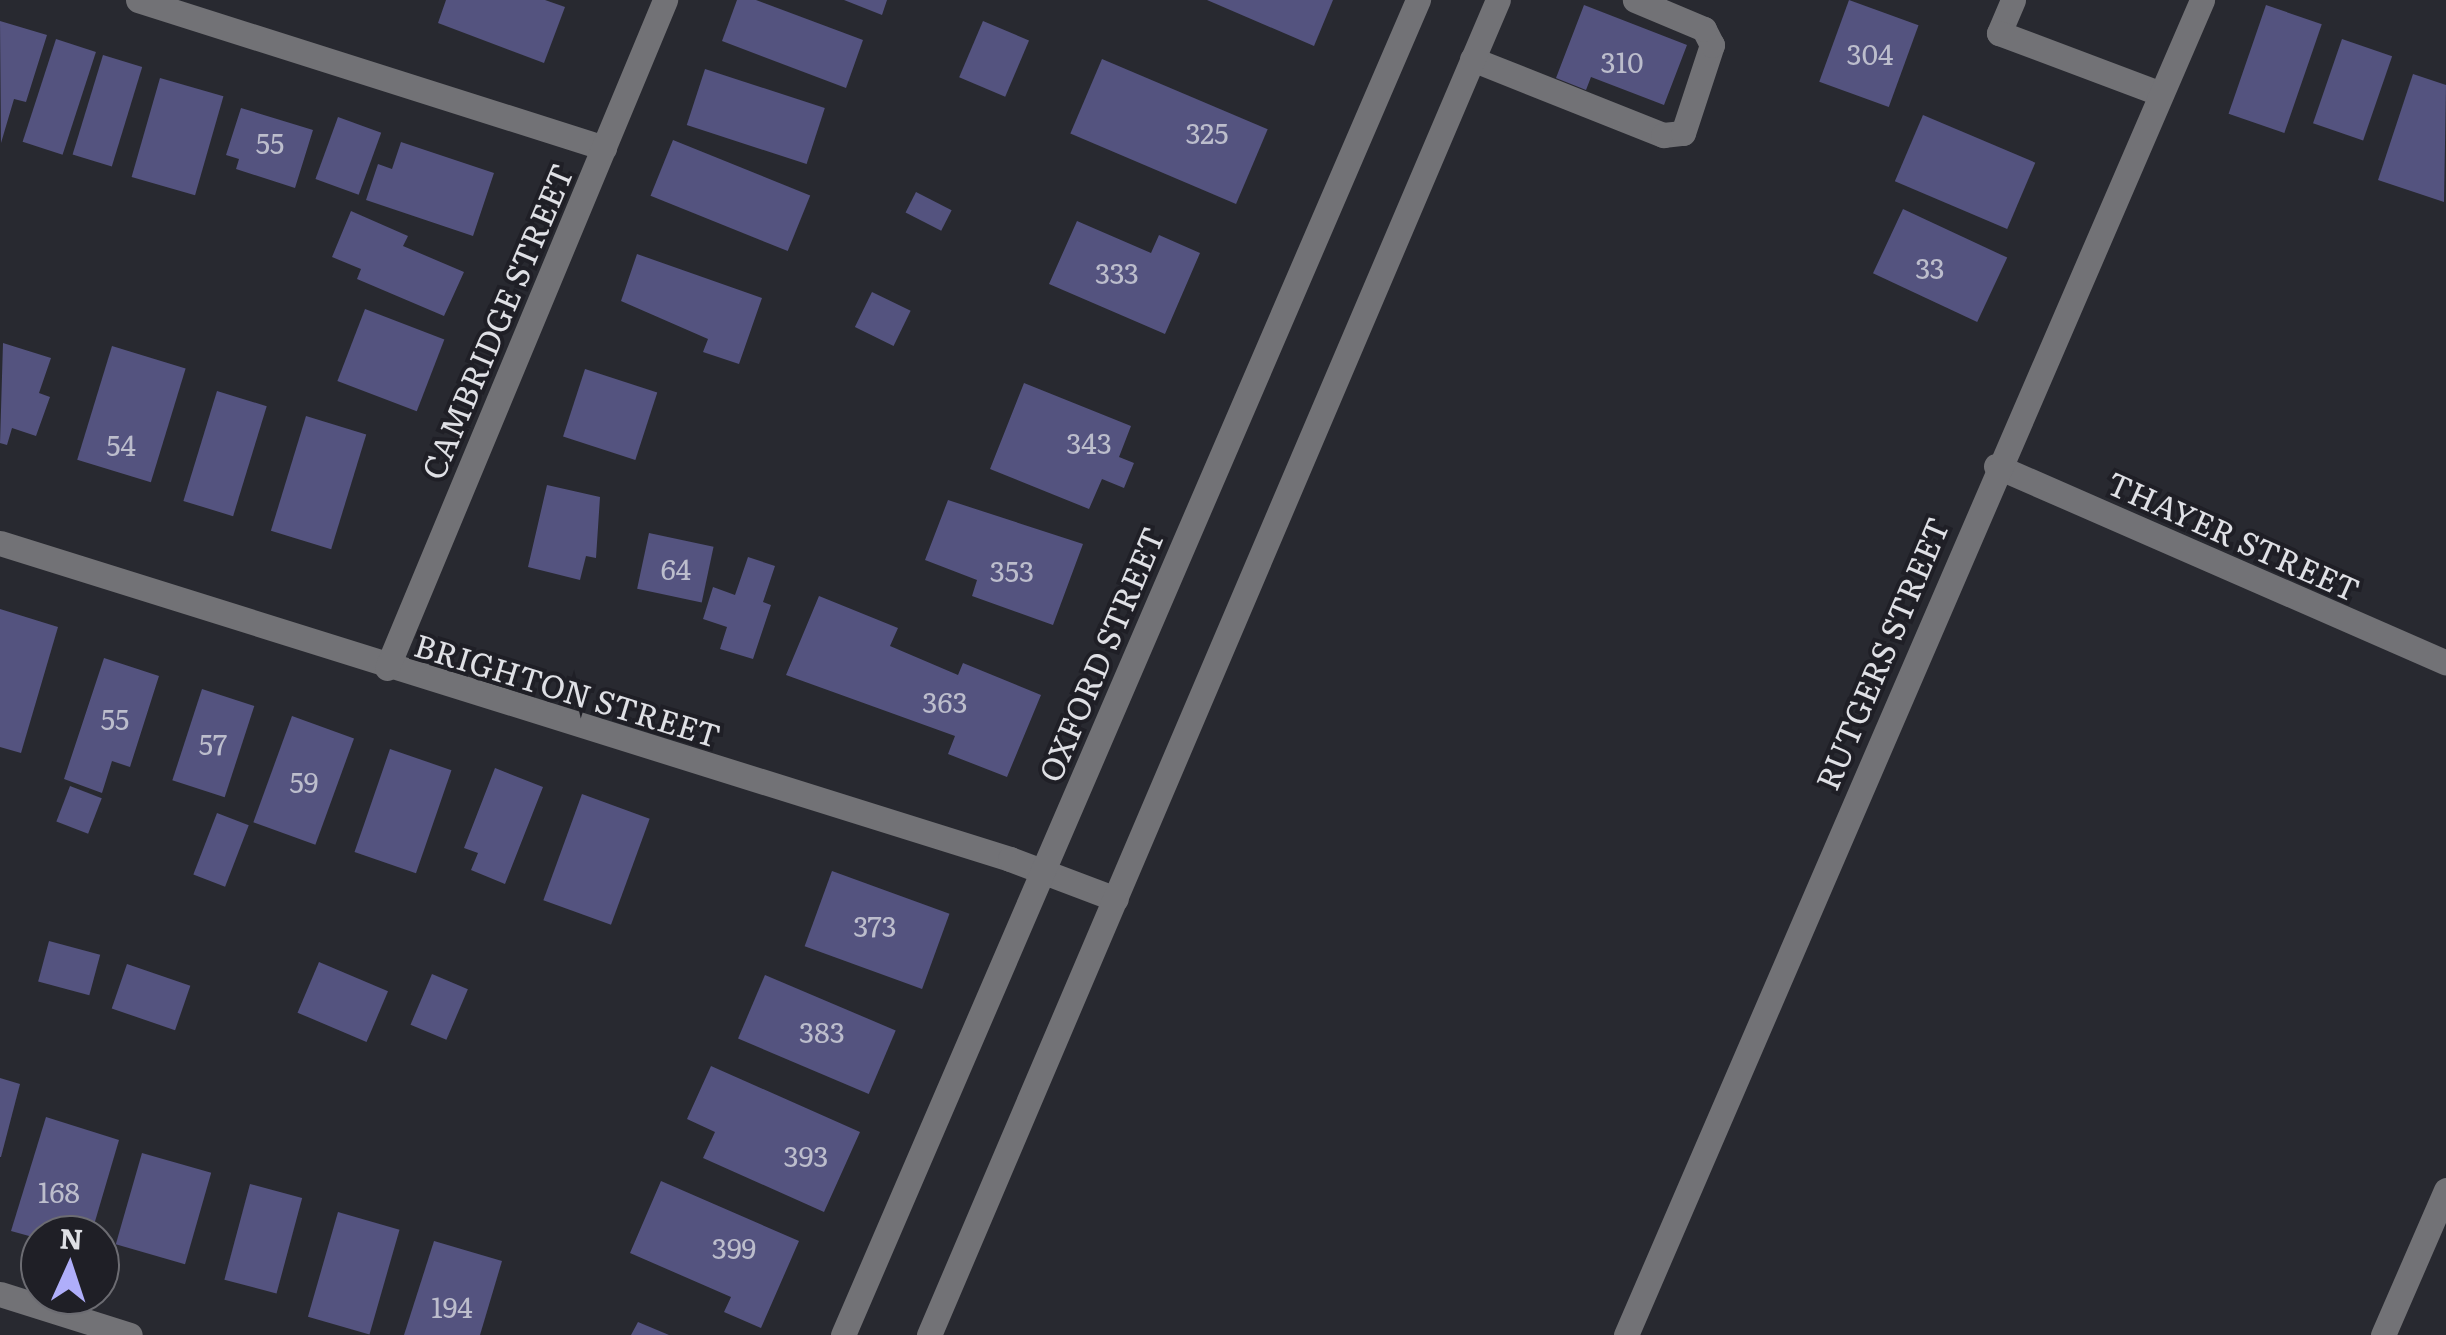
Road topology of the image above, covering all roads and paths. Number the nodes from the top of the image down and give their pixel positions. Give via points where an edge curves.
1 (138, 0) edge
2 (665, 0) edge
3 (1418, 0) edge
4 (1498, 0) edge
5 (1635, 0) edge
6 (2013, 0) edge
7 (2202, 0) edge
8 (1472, 60) junction
9 (2161, 94) junction
10 (604, 148) junction
11 (1996, 466) junction
12 (0, 543) edge
13 (2446, 662) edge
14 (387, 668) junction
15 (1042, 870) junction
16 (1116, 899) junction
17 (2446, 1190) edge
18 (0, 1294) edge
19 (130, 1335) edge
20 (842, 1335) edge
21 (929, 1335) edge
22 (1626, 1335) edge
23 (2384, 1335) edge

1 - 10 street
2 - 10 street, CAMBRIDGE STREET
3 - 15 street, OXFORD STREET
4 - 8 street
5 - 8 street via 1704,29 1712,45 1683,133 1663,135
6 - 9 street via 1999,32
7 - 9 street, RUTGERS STREET
8 - 16 street
9 - 11 street, RUTGERS STREET
10 - 14 street, CAMBRIDGE STREET
11 - 13 street, THAYER STREET
11 - 22 street, RUTGERS STREET
12 - 14 street, BRIGHTON STREET
14 - 15 street, BRIGHTON STREET
15 - 16 street, BRIGHTON STREET
15 - 20 street, OXFORD STREET
16 - 21 street
17 - 23 street
18 - 19 street

